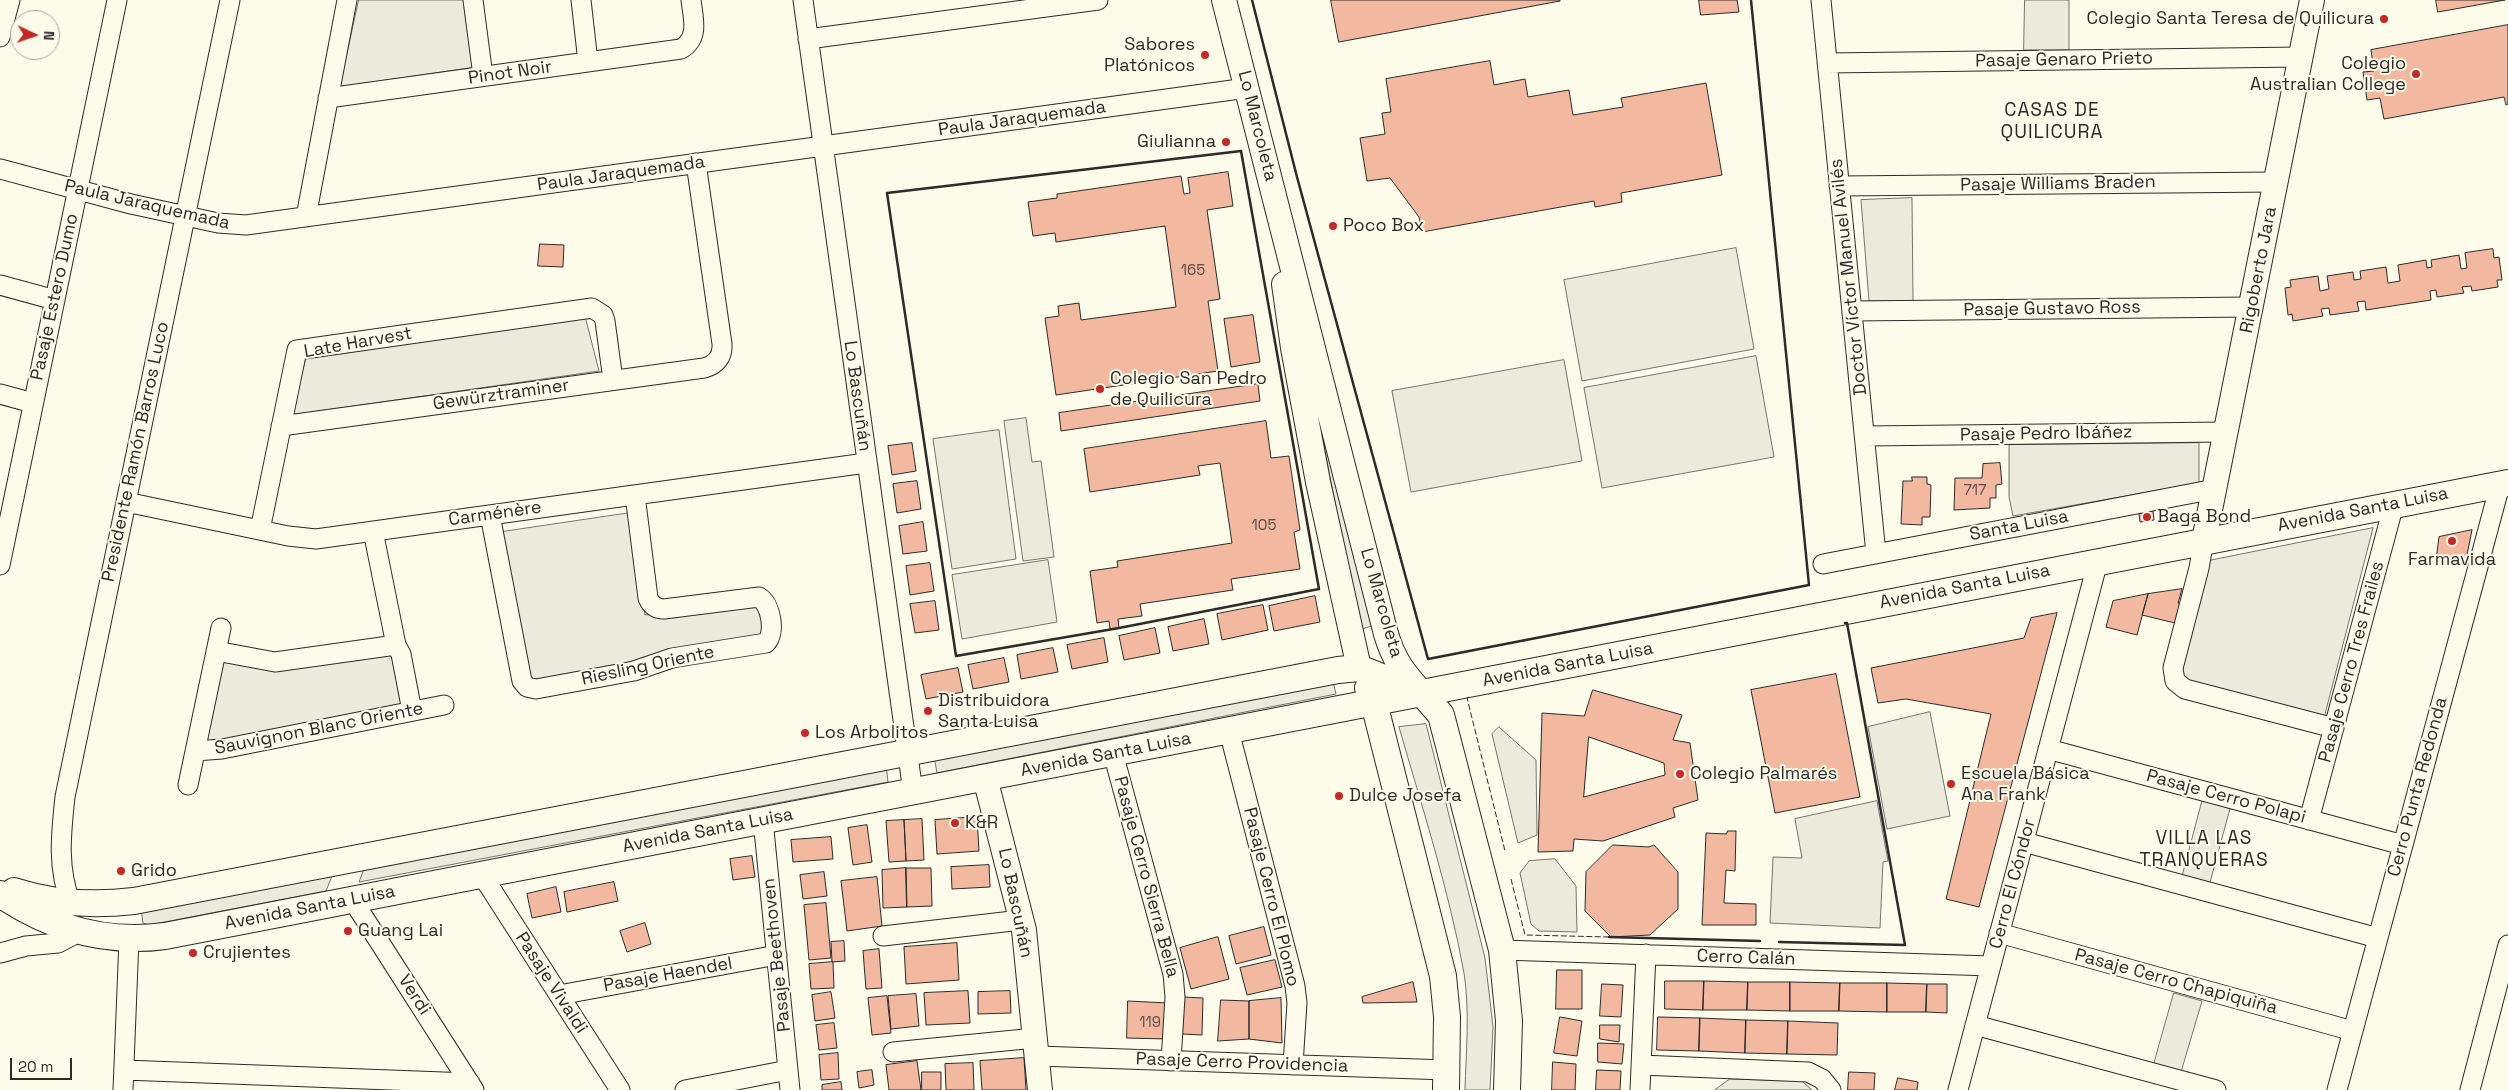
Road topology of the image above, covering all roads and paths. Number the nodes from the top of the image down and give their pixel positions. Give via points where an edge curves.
1 (10, 0) edge
2 (117, 0) edge
3 (230, 0) edge
4 (347, 0) edge
5 (473, 0) edge
6 (581, 0) edge
7 (691, 0) edge
8 (803, 0) edge
9 (1092, 0) edge
10 (1224, 0) edge
11 (1821, 0) edge
12 (2312, 0) edge
13 (0, 37) edge
14 (808, 39) junction
15 (2301, 57) junction
16 (588, 62) junction
17 (1827, 63) junction
18 (483, 76) junction
19 (1247, 88) junction
20 (328, 98) junction
21 (821, 146) junction
22 (696, 163) junction
23 (0, 169) edge
24 (2276, 182) junction
25 (1839, 186) junction
26 (78, 190) junction
27 (185, 216) junction
28 (306, 217) junction
29 (1289, 252) junction
30 (0, 285) edge
31 (55, 300) junction
32 (2251, 307) junction
33 (1852, 311) junction
34 (613, 380) junction
35 (0, 394) edge
36 (33, 403) junction
37 (281, 426) junction
38 (2226, 432) junction
39 (1865, 436) junction
40 (866, 463) junction
41 (2504, 484) edge
42 (2215, 489) junction
43 (635, 495) junction
44 (126, 502) junction
45 (6, 503) edge
46 (2394, 504) junction
47 (490, 515) junction
48 (260, 530) junction
49 (374, 531) junction
50 (2204, 540) junction
51 (1876, 554) junction
52 (2098, 561) junction
53 (1823, 564) dead end
54 (0, 565) edge
55 (221, 628) dead end
56 (396, 645) junction
57 (216, 651) junction
58 (1359, 668) junction
59 (1422, 694) junction
60 (1374, 703) junction
61 (444, 705) dead end
62 (412, 711) junction
63 (2334, 728) junction
64 (1229, 731) junction
65 (2048, 749) junction
66 (195, 751) junction
67 (1113, 753) junction
68 (907, 754) junction
69 (985, 778) junction
70 (188, 785) dead end
71 (912, 792) junction
72 (763, 820) junction
73 (2309, 820) junction
74 (2024, 842) junction
75 (2403, 845) junction
76 (482, 875) junction
77 (0, 887) edge
78 (0, 894) edge
79 (352, 899) junction
80 (71, 904) junction
81 (1021, 920) junction
82 (79, 932) junction
83 (1999, 933) junction
84 (883, 936) dead end
85 (2378, 938) junction
86 (129, 939) junction
87 (2508, 944) edge
88 (1502, 950) junction
89 (0, 953) edge
90 (1646, 954) junction
91 (777, 955) junction
92 (1991, 966) junction
93 (558, 994) junction
94 (1975, 1025) junction
95 (2353, 1031) junction
96 (1036, 1047) junction
97 (893, 1052) dead end
98 (1172, 1061) junction
99 (1293, 1065) junction
100 (1641, 1065) junction
101 (124, 1070) junction
102 (788, 1070) junction
103 (1446, 1080) edge
104 (472, 1086) edge
105 (123, 1090) edge
106 (620, 1090) edge
107 (685, 1090) edge
108 (790, 1090) edge
109 (1040, 1090) edge
110 (1507, 1090) edge
111 (1640, 1090) edge
112 (1831, 1090) edge
113 (1958, 1090) edge
114 (2216, 1090) edge
115 (2337, 1090) edge
116 (2470, 1090) edge

1 - 13 street
2 - 26 street, Pasaje Estero Dumo
3 - 27 street, Presidente Ramón Barros Luco
4 - 20 street
5 - 18 street
6 - 16 street
7 - 16 street, Pinot Noir via 694,30 689,42 675,51
8 - 14 street, Lo Bascuñán
9 - 14 street
10 - 19 street, Lo Marcoleta
11 - 17 street, Doctor Víctor Manuel Avilés
12 - 15 street, Rigoberto Jara
14 - 21 street, Lo Bascuñán
15 - 17 street, Pasaje Genaro Prieto
15 - 24 street, Rigoberto Jara
16 - 18 street, Pinot Noir
17 - 25 street, Doctor Víctor Manuel Avilés
18 - 20 street, Pinot Noir
19 - 21 street, Paula Jaraquemada
19 - 29 street, Lo Marcoleta
20 - 28 street
21 - 22 street, Paula Jaraquemada
21 - 40 street, Lo Bascuñán
22 - 28 street, Paula Jaraquemada
22 - 34 street, Gewürztraminer via 722,344 718,360 704,368
23 - 26 street, Paula Jaraquemada
24 - 25 street, Pasaje Williams Braden
24 - 32 street, Rigoberto Jara
25 - 33 street, Doctor Víctor Manuel Avilés
26 - 27 street, Paula Jaraquemada
26 - 31 street, Pasaje Estero Dumo
27 - 28 street, Paula Jaraquemada via 236,226
27 - 44 street, Presidente Ramón Barros Luco
29 - 58 street, Lo Marcoleta via 1284,287 1292,348
29 - 59 street, Lo Marcoleta via 1392,654
30 - 31 street
31 - 36 street, Pasaje Estero Dumo
32 - 33 street, Pasaje Gustavo Ross
32 - 38 street, Rigoberto Jara
33 - 39 street, Doctor Víctor Manuel Avilés
34 - 37 street, Gewürztraminer
34 - 37 street, Late Harvest via 605,321 598,310 585,308 297,350
35 - 36 street
36 - 45 street, Pasaje Estero Dumo
37 - 48 street, Late Harvest
38 - 39 street, Pasaje Pedro Ibáñez
38 - 42 street, Rigoberto Jara
39 - 51 street, Doctor Víctor Manuel Avilés
40 - 43 street, Carménère
40 - 68 street, Lo Bascuñán
41 - 46 main road, Avenida Santa Luisa
41 - 75 street, Cerro Punta Redonda
42 - 50 street, Rigoberto Jara
42 - 51 street, Santa Luisa
43 - 47 street, Carménère
43 - 47 street, Riesling Oriente via 648,598 654,606 664,609 753,596 762,598 768,607 772,632 768,641 760,645 672,658 625,672 536,689 527,687 522,681
44 - 48 street, Carménère
44 - 80 street, Presidente Ramón Barros Luco via 65,796 61,861 63,883
45 - 54 street, Pasaje Estero Dumo
46 - 50 main road, Avenida Santa Luisa
46 - 63 street, Pasaje Cerro Tres Frailes
47 - 49 street, Carménère
48 - 49 street, Carménère via 308,539
49 - 56 street
50 - 52 main road, Avenida Santa Luisa
50 - 63 street via 2173,668 2175,682 2185,689
51 - 53 street, Santa Luisa
52 - 59 main road, Avenida Santa Luisa
52 - 65 street, Cerro El Cóndor
55 - 57 street
56 - 57 street via 274,662
56 - 62 street via 401,654
57 - 66 street
58 - 59 main road
58 - 60 main road, Lo Marcoleta
58 - 68 main road
59 - 60 main road, Avenida Santa Luisa
59 - 88 main road, Lo Marcoleta via 1441,715
60 - 64 main road, Avenida Santa Luisa
60 - 103 main road, Lo Marcoleta via 1443,976 1447,1017
61 - 62 street, Sauvignon Blanc Oriente
62 - 66 street, Sauvignon Blanc Oriente via 222,749
63 - 73 street, Pasaje Cerro Tres Frailes
64 - 67 main road, Avenida Santa Luisa
64 - 99 street, Pasaje Cerro El Plomo via 1295,986
65 - 73 street, Pasaje Cerro Polapi
65 - 74 street, Cerro El Cóndor
66 - 70 street
67 - 69 main road, Avenida Santa Luisa
67 - 98 street, Pasaje Cerro Sierra Bella via 1172,974
68 - 71 street, Lo Bascuñán
68 - 80 main road via 141,900
69 - 71 main road, Avenida Santa Luisa
69 - 81 street, Lo Bascuñán
71 - 72 main road, Avenida Santa Luisa
72 - 76 main road, Avenida Santa Luisa
72 - 91 street, Pasaje Beethoven
73 - 75 street, Pasaje Cerro Polapi
74 - 83 street, Cerro El Cóndor
74 - 85 street
75 - 85 street, Cerro Punta Redonda
76 - 79 main road, Avenida Santa Luisa
76 - 93 street, Pasaje Vivaldi
77 - 80 main road via 34,898
78 - 82 main road, Avenida Santa Luisa via 48,921
79 - 86 main road, Avenida Santa Luisa via 165,936
79 - 104 street, Verdi
81 - 84 street
81 - 96 street, Lo Bascuñán
82 - 86 main road, Avenida Santa Luisa
82 - 89 street via 58,943
83 - 92 street, Cerro El Cóndor
83 - 95 street, Pasaje Cerro Chapiquiña
85 - 95 street, Cerro Punta Redonda
86 - 101 street
87 - 116 street
88 - 90 street, Cerro Calán
88 - 110 main road, Lo Marcoleta via 1509,1021
90 - 92 street, Cerro Calán
90 - 100 street
91 - 93 street, Pasaje Haendel
91 - 102 street, Pasaje Beethoven
92 - 94 street, Cerro El Cóndor
93 - 106 street, Pasaje Vivaldi
94 - 113 street, Cerro El Cóndor
94 - 114 street
95 - 115 street, Cerro Punta Redonda
96 - 97 street, Pasaje Cerro Providencia
96 - 98 street, Pasaje Cerro Providencia
96 - 109 street, Lo Bascuñán
98 - 99 street, Pasaje Cerro Providencia
99 - 103 street, Pasaje Cerro Providencia
100 - 111 street
100 - 112 street via 1808,1072 1822,1079
101 - 104 street
101 - 105 street
102 - 107 street
102 - 108 street, Pasaje Beethoven

